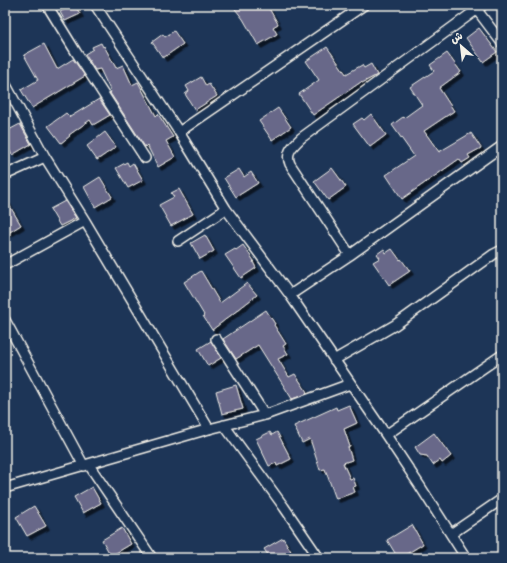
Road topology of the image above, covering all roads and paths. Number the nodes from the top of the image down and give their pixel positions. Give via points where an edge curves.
1 (47, 5) edge
2 (95, 5) edge
3 (364, 5) edge
4 (478, 7) edge
5 (502, 44) edge
6 (5, 83) edge
7 (179, 132) junction
8 (502, 146) edge
9 (45, 157) junction
10 (145, 158) dead end
11 (5, 175) edge
12 (226, 209) junction
13 (85, 221) junction
14 (178, 241) dead end
15 (502, 250) edge
16 (350, 255) junction
17 (5, 265) edge
18 (290, 295) junction
19 (5, 320) edge
20 (216, 339) dead end
21 (502, 355) edge
22 (334, 360) junction
23 (350, 384) junction
24 (264, 415) junction
25 (224, 425) junction
26 (209, 429) junction
27 (386, 435) junction
28 (87, 465) junction
29 (5, 488) edge
30 (502, 499) edge
31 (451, 534) junction
32 (152, 558) edge
33 (319, 558) edge
34 (466, 558) edge

1 - 10 street
2 - 7 street
3 - 7 street
4 - 5 street
4 - 16 street via 301,138 288,153 290,164
6 - 9 street
7 - 12 street
8 - 16 street
9 - 11 street
9 - 13 street
12 - 14 street
12 - 18 street
13 - 17 street
13 - 26 street
15 - 22 street via 395,325
16 - 18 street
18 - 22 street
19 - 28 street
20 - 24 street
21 - 27 street
22 - 23 street
23 - 24 street
23 - 27 street
24 - 25 street
25 - 26 street
25 - 33 street
26 - 28 street
27 - 31 street
28 - 29 street
28 - 32 street
30 - 31 street
31 - 34 street

